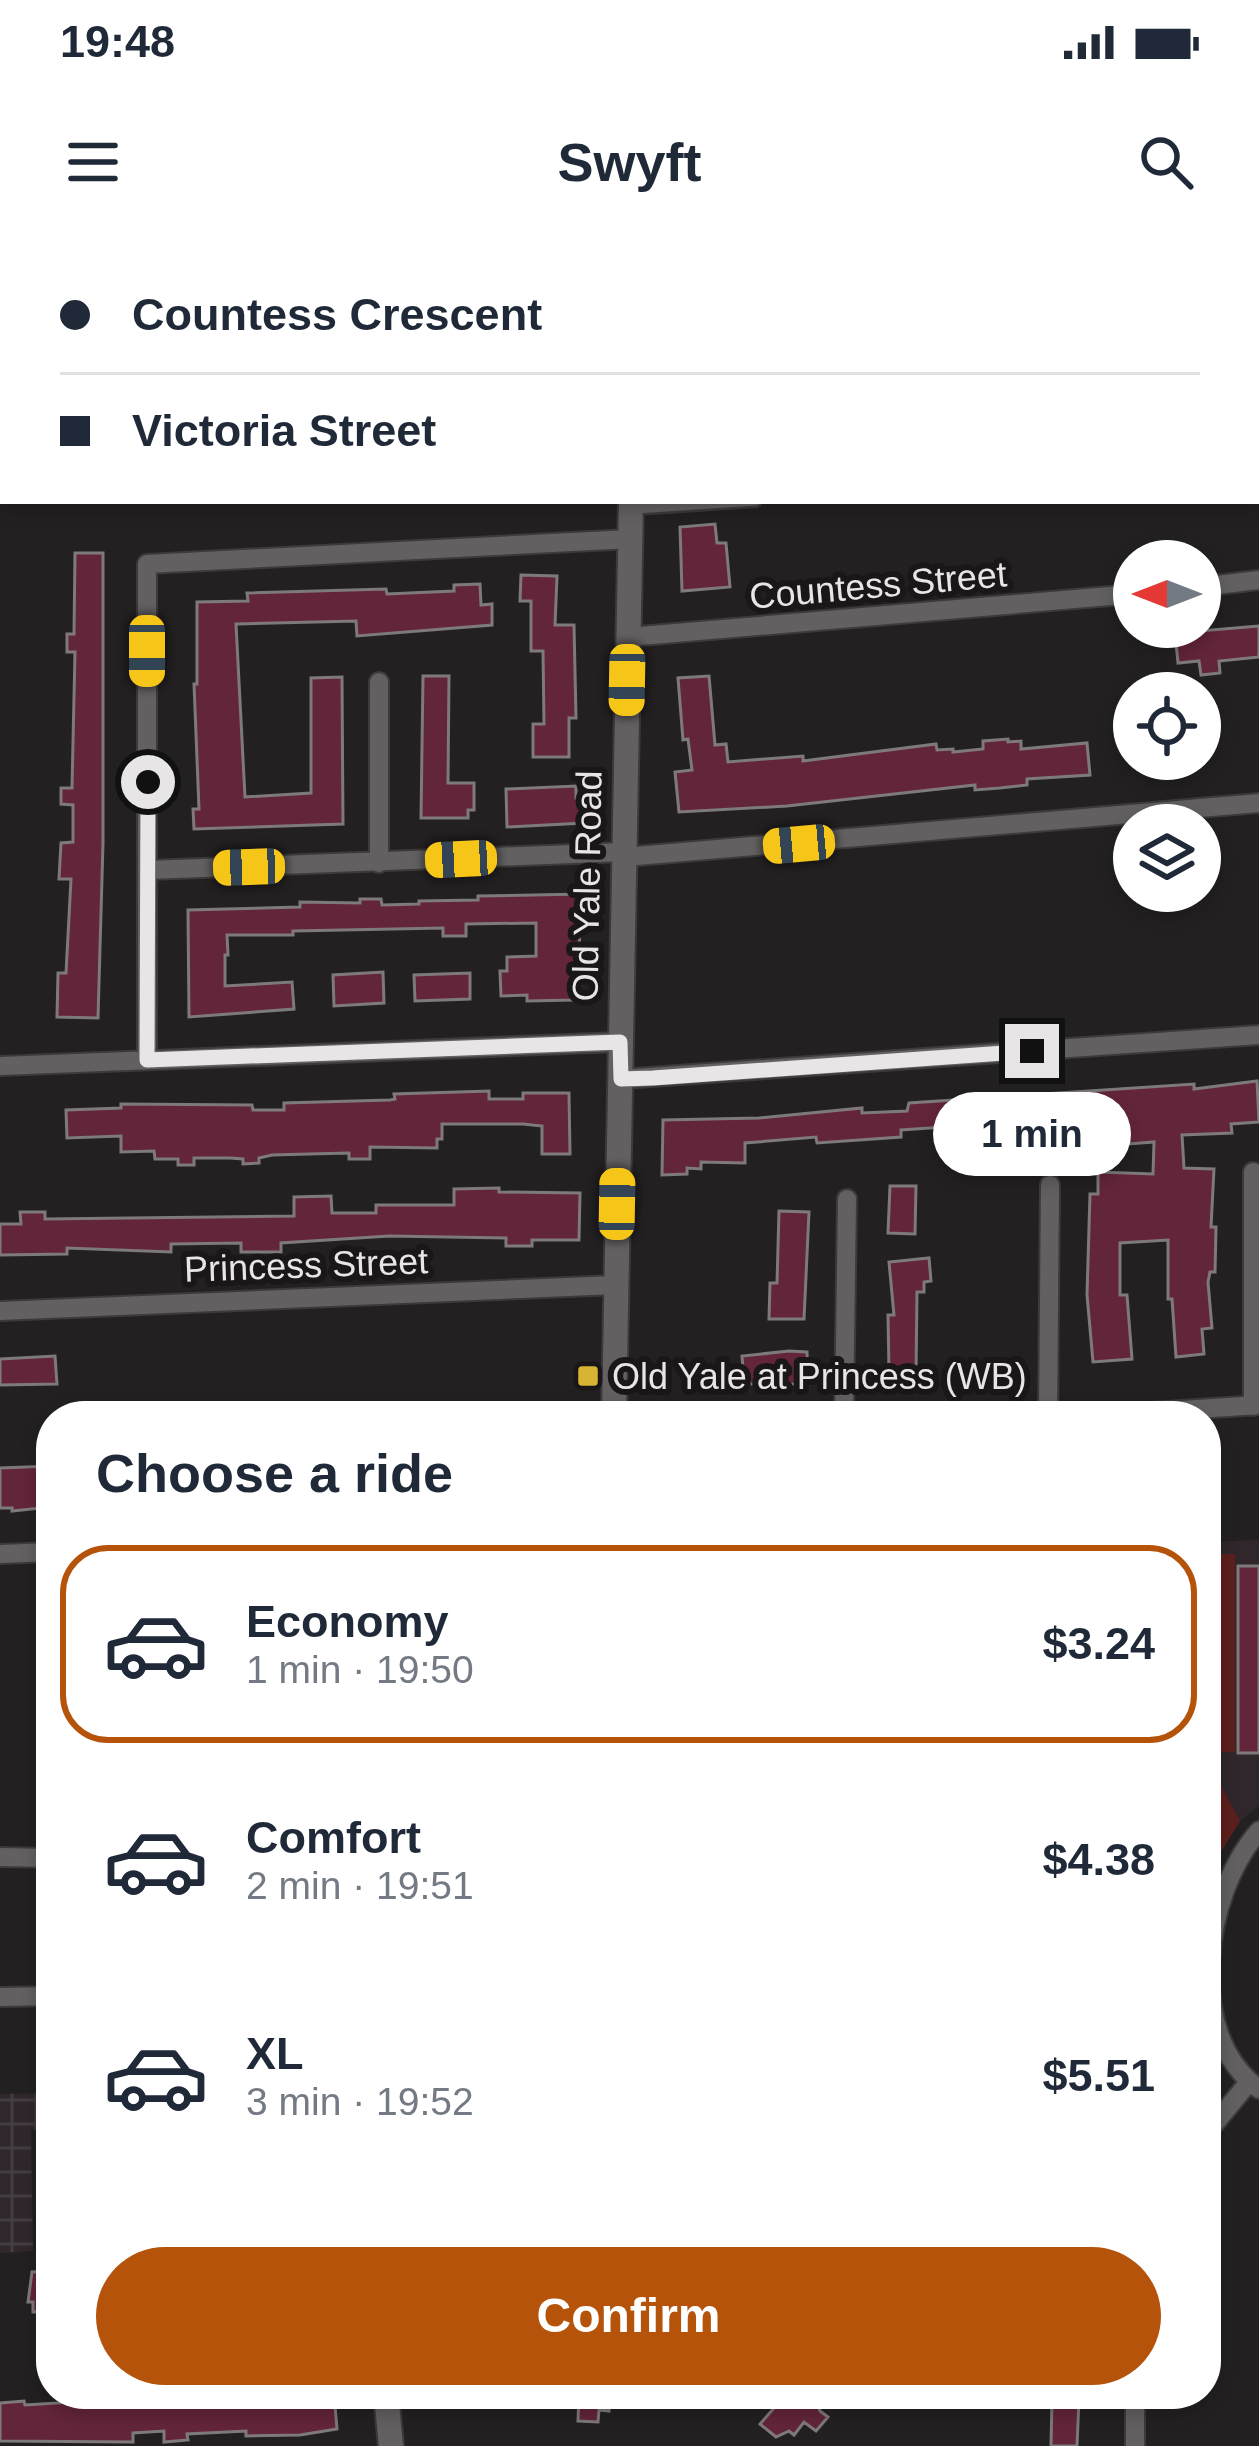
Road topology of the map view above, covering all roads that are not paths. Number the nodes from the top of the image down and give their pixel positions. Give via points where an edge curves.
1 (662, 504) edge
2 (631, 505) edge
3 (631, 539) junction
4 (1259, 580) edge
5 (1221, 584) edge
6 (1113, 596) edge
7 (628, 637) junction
8 (379, 682) dead end
9 (1259, 803) edge
10 (624, 854) junction
11 (379, 863) junction
12 (148, 870) junction
13 (1259, 1035) edge
14 (620, 1042) junction
15 (147, 1060) junction
16 (0, 1066) edge
17 (621, 1079) junction
18 (1253, 1172) dead end
19 (1050, 1185) dead end
20 (848, 1198) dead end
21 (615, 1285) junction
22 (0, 1311) edge
23 (614, 1401) edge
24 (844, 1401) edge
25 (1048, 1401) edge
26 (1256, 1405) edge
27 (1221, 1407) edge
28 (36, 1553) edge
29 (0, 1554) edge
30 (1259, 1832) edge
31 (0, 1857) edge
32 (36, 1858) edge
33 (1221, 1908) edge
34 (36, 1996) edge
35 (0, 1997) edge
36 (1221, 2036) edge
37 (1254, 2085) edge
38 (1221, 2119) edge
39 (387, 2409) edge
40 (1135, 2409) edge
41 (391, 2446) edge
42 (1135, 2446) edge

1 - 2 lane
2 - 3 street, Old Yale Road
3 - 7 street, Old Yale Road
3 - 12 street via 147,564
4 - 5 street
6 - 7 street, Countess Street
7 - 10 street, Old Yale Road
8 - 11 street
9 - 10 street
10 - 11 street
10 - 14 street, Old Yale Road
11 - 12 street
12 - 15 street
13 - 17 street
14 - 15 street
14 - 17 street, Old Yale Road
15 - 16 street
17 - 21 street, Old Yale Road
18 - 26 street
19 - 25 street
20 - 24 street
21 - 22 street, Princess Street
21 - 23 street, Old Yale Road
26 - 27 street
28 - 29 street
30 - 33 street via 1240,1852
31 - 32 street
34 - 35 street
36 - 37 street
37 - 38 street
39 - 41 street
40 - 42 street

